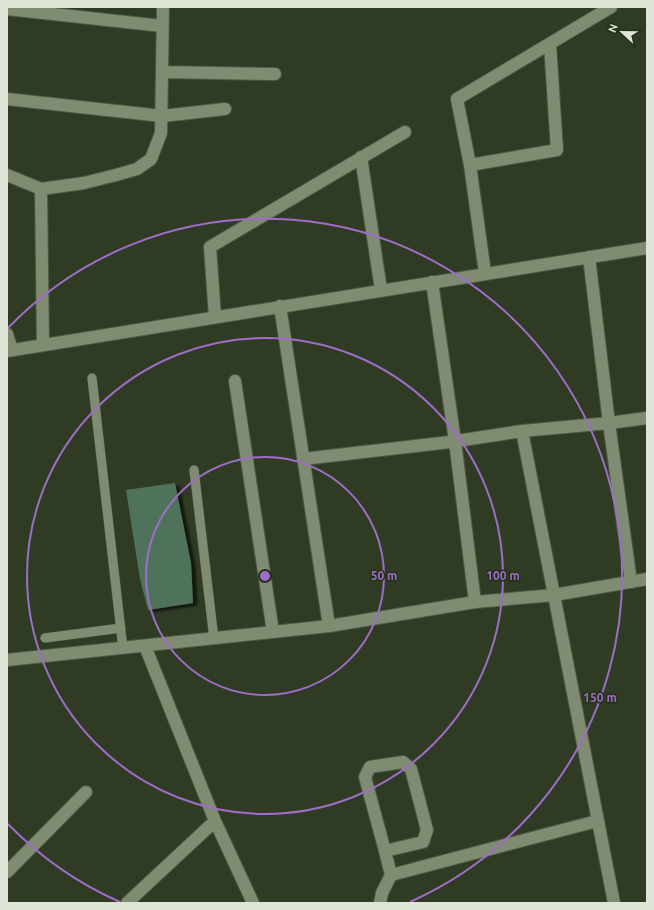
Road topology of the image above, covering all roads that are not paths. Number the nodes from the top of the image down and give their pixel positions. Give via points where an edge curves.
1 (164, 7) edge
2 (611, 7) edge
3 (7, 9) edge
4 (162, 26) junction
5 (550, 44) junction
6 (162, 72) junction
7 (276, 74) dead end
8 (7, 99) edge
9 (225, 109) dead end
10 (162, 116) junction
11 (405, 132) dead end
12 (361, 157) junction
13 (470, 165) junction
14 (7, 175) edge
15 (41, 189) junction
16 (647, 248) edge
17 (589, 257) junction
18 (485, 273) junction
19 (432, 282) junction
20 (381, 290) junction
21 (280, 306) junction
22 (215, 317) junction
23 (7, 334) edge
24 (43, 345) junction
25 (10, 351) edge
26 (92, 378) dead end
27 (235, 381) dead end
28 (647, 418) edge
29 (609, 423) junction
30 (522, 431) junction
31 (455, 441) junction
32 (303, 460) junction
33 (194, 470) dead end
34 (647, 579) edge
35 (631, 582) junction
36 (554, 595) junction
37 (475, 602) junction
38 (329, 626) junction
39 (121, 628) junction
40 (273, 632) junction
41 (46, 638) dead end
42 (214, 639) junction
43 (145, 646) junction
44 (123, 649) junction
45 (7, 660) edge
46 (86, 792) dead end
47 (215, 821) junction
48 (597, 821) junction
49 (385, 851) junction
50 (7, 872) edge
51 (392, 875) junction
52 (127, 903) edge
53 (252, 903) edge
54 (380, 903) edge
55 (614, 903) edge

1 - 4 street
2 - 5 street
3 - 4 street
4 - 6 street
5 - 13 street via 457,100
5 - 13 street via 557,150
6 - 7 street
6 - 10 street
8 - 10 street
9 - 10 street
10 - 15 street via 161,133 151,159 137,169 84,183
11 - 12 street
12 - 20 street
12 - 22 street via 210,247
13 - 18 street
14 - 15 street
15 - 24 street
16 - 17 street
17 - 18 street
17 - 29 street
18 - 19 street
19 - 20 street
19 - 31 street
20 - 21 street
21 - 22 street
21 - 32 street
22 - 24 street
23 - 25 street
24 - 25 street
26 - 39 lane
27 - 40 street
28 - 29 street
29 - 30 street
29 - 35 street
30 - 31 street
30 - 36 street
31 - 32 street
31 - 37 street
32 - 38 street
33 - 42 lane
34 - 35 street
35 - 36 street
36 - 37 street
36 - 48 street
37 - 38 street
38 - 40 street
39 - 41 lane
39 - 44 lane
40 - 42 street
42 - 43 street
43 - 44 street
43 - 47 street
44 - 45 street
46 - 50 street
47 - 52 street
47 - 53 street
48 - 51 street
48 - 55 street
49 - 49 street via 423,842 426,837 427,830 411,769 403,762 370,767 365,777
49 - 51 street
51 - 54 street via 382,893

